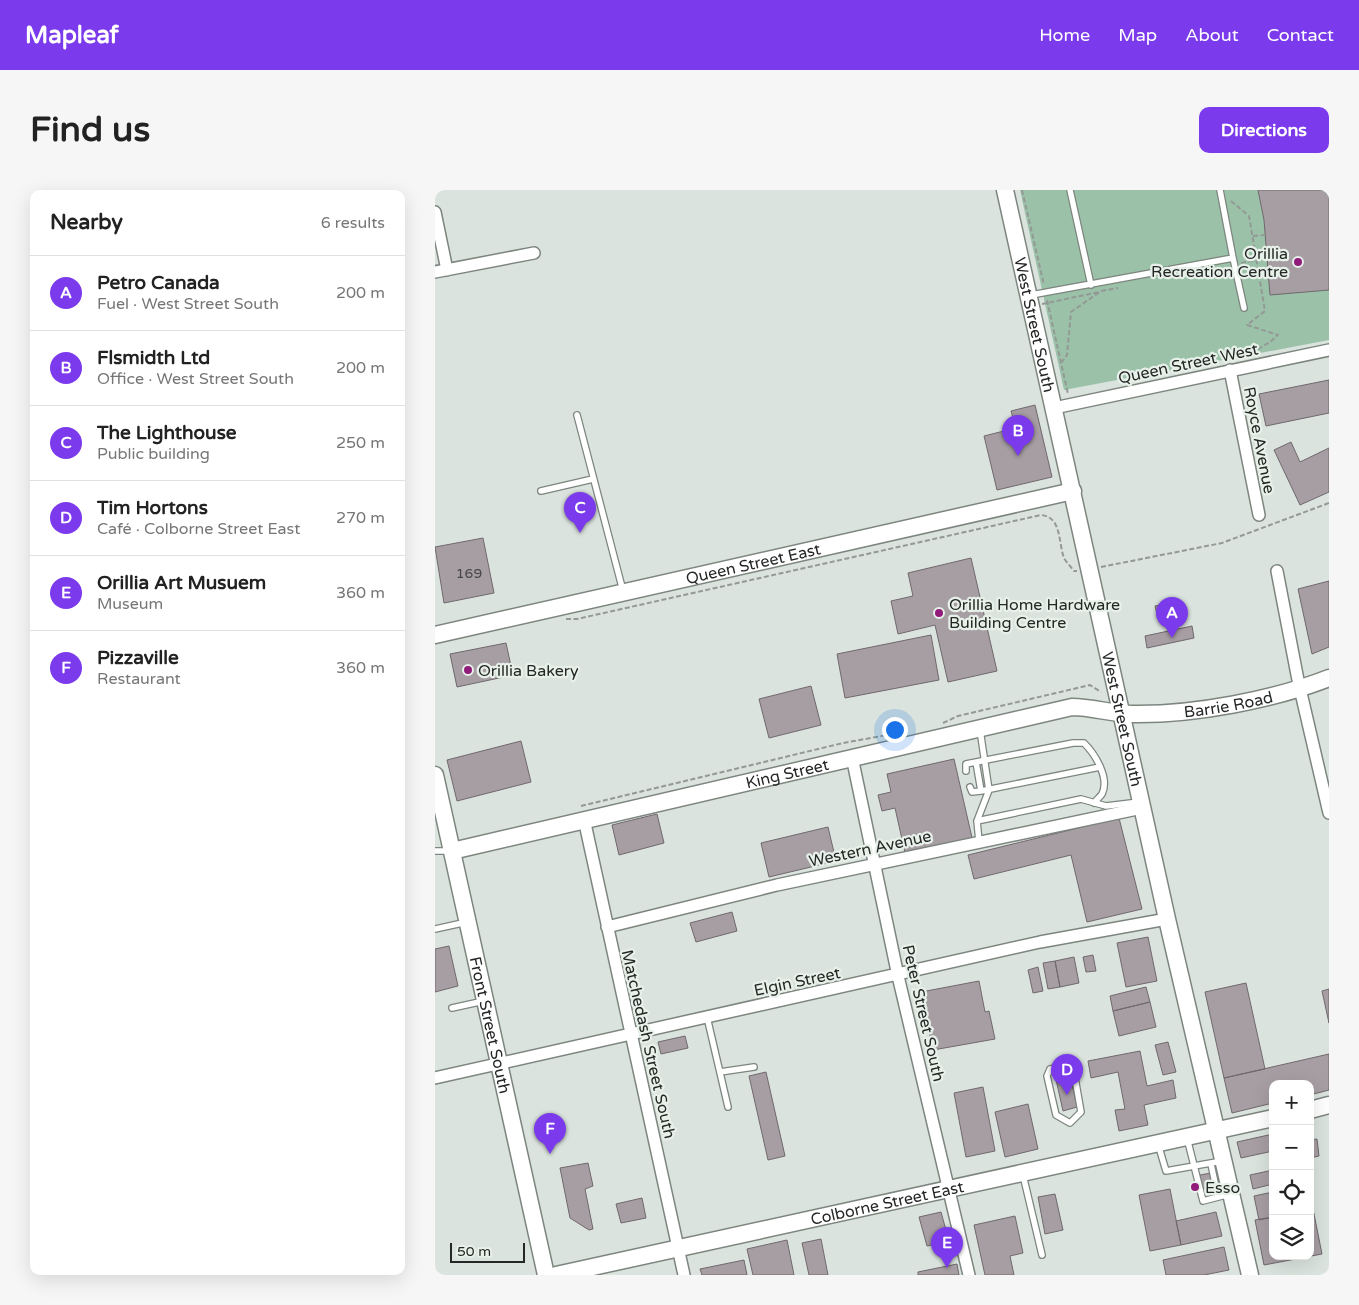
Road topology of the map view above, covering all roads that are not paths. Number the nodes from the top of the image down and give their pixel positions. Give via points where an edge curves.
1 (1005, 190) edge
2 (1070, 190) edge
3 (1220, 190) edge
4 (435, 212) edge
5 (534, 253) dead end
6 (1234, 261) junction
7 (447, 270) junction
8 (435, 272) edge
9 (1091, 285) junction
10 (1030, 301) junction
11 (1244, 308) dead end
12 (1329, 350) edge
13 (1230, 370) junction
14 (1054, 408) junction
15 (577, 415) dead end
16 (593, 479) junction
17 (541, 491) dead end
18 (1073, 492) junction
19 (1259, 516) dead end
20 (1277, 571) dead end
21 (623, 593) junction
22 (435, 635) edge
23 (1329, 678) edge
24 (1300, 689) junction
25 (1123, 714) junction
26 (980, 728) junction
27 (851, 757) junction
28 (985, 760) junction
29 (976, 762) junction
30 (1100, 767) junction
31 (966, 771) dead end
32 (435, 776) edge
33 (970, 787) dead end
34 (989, 790) junction
35 (981, 791) junction
36 (1094, 803) junction
37 (1142, 805) junction
38 (583, 813) junction
39 (1329, 813) edge
40 (1098, 817) junction
41 (977, 821) junction
42 (979, 841) junction
43 (435, 851) edge
44 (452, 851) junction
45 (875, 865) junction
46 (1167, 919) junction
47 (467, 922) junction
48 (607, 927) junction
49 (435, 929) edge
50 (898, 976) junction
51 (484, 1001) junction
52 (452, 1008) dead end
53 (707, 1017) junction
54 (630, 1034) junction
55 (498, 1063) junction
56 (755, 1066) dead end
57 (720, 1072) junction
58 (435, 1078) edge
59 (1329, 1106) edge
60 (728, 1107) dead end
61 (1314, 1109) edge
62 (1269, 1119) edge
63 (1070, 1123) joint
64 (1217, 1132) junction
65 (1187, 1138) junction
66 (1158, 1144) junction
67 (1217, 1162) junction
68 (1195, 1167) junction
69 (1022, 1173) junction
70 (949, 1188) junction
71 (1225, 1195) junction
72 (679, 1248) junction
73 (1042, 1255) dead end
74 (545, 1275) edge
75 (556, 1275) edge
76 (684, 1275) edge
77 (969, 1275) edge
78 (1250, 1275) edge

1 - 10 street, West Street South
2 - 9 lane
3 - 6 lane
4 - 7 street
5 - 7 street
6 - 9 lane
6 - 11 lane
7 - 8 street
9 - 10 lane
10 - 14 street, West Street South
12 - 13 street, Queen Street West
13 - 14 street, Queen Street West
13 - 19 street, Royce Avenue
14 - 18 street, West Street South
15 - 16 lane
16 - 17 lane
16 - 21 lane
18 - 21 street, Queen Street East
18 - 25 street, West Street South
20 - 24 street
21 - 22 street, Queen Street East
23 - 24 street, Barrie Road
24 - 25 street, Barrie Road via 1208,708
24 - 39 street
25 - 26 street, King Street via 1087,707 1072,708
25 - 37 street, West Street South
26 - 27 street, King Street
26 - 28 lane
27 - 38 street, King Street
27 - 45 street, Peter Street South
28 - 29 lane
28 - 30 lane via 1084,743
28 - 34 lane
29 - 31 lane via 966,764
29 - 35 lane
30 - 34 lane
30 - 36 lane via 1102,793
32 - 44 street, Front Street South
33 - 35 lane via 972,792
34 - 35 lane
34 - 41 lane
36 - 37 lane
36 - 40 lane
36 - 41 lane via 1081,799
37 - 40 street, Western Avenue
37 - 46 street, West Street South
38 - 44 street, King Street
38 - 48 street, Matchedash Street South
40 - 42 street, Western Avenue
41 - 42 lane
42 - 45 street, Western Avenue
43 - 44 lane
44 - 47 street, Front Street South
45 - 48 street, Western Avenue via 777,885
45 - 50 street, Peter Street South
46 - 50 street, Elgin Street via 1040,942
46 - 64 street, West Street South
47 - 49 lane
47 - 51 street, Front Street South
48 - 54 street, Matchedash Street South
50 - 53 street, Elgin Street
50 - 70 street, Peter Street South
51 - 52 lane
51 - 55 street, Front Street South
53 - 54 street, Elgin Street
53 - 57 lane
54 - 55 street, Elgin Street
54 - 72 street, Matchedash Street South
55 - 58 street, Elgin Street
55 - 74 street, Front Street South
56 - 57 lane
57 - 60 lane
59 - 61 street
62 - 64 street, Colborne Street East
63 - 63 lane via 1081,1112 1073,1069 1068,1066 1050,1069 1047,1076 1056,1115
64 - 65 street, Colborne Street East
64 - 67 street, West Street South
65 - 66 street, Colborne Street East
65 - 68 lane
66 - 68 lane via 1166,1171
66 - 69 street, Colborne Street East
67 - 68 lane
67 - 71 street, West Street South
68 - 71 lane via 1203,1201
69 - 70 street, Colborne Street East
69 - 73 lane
70 - 72 street, Colborne Street East
70 - 77 street, Peter Street South
71 - 78 street, West Street South
72 - 75 street, Colborne Street East
72 - 76 street, Matchedash Street South

